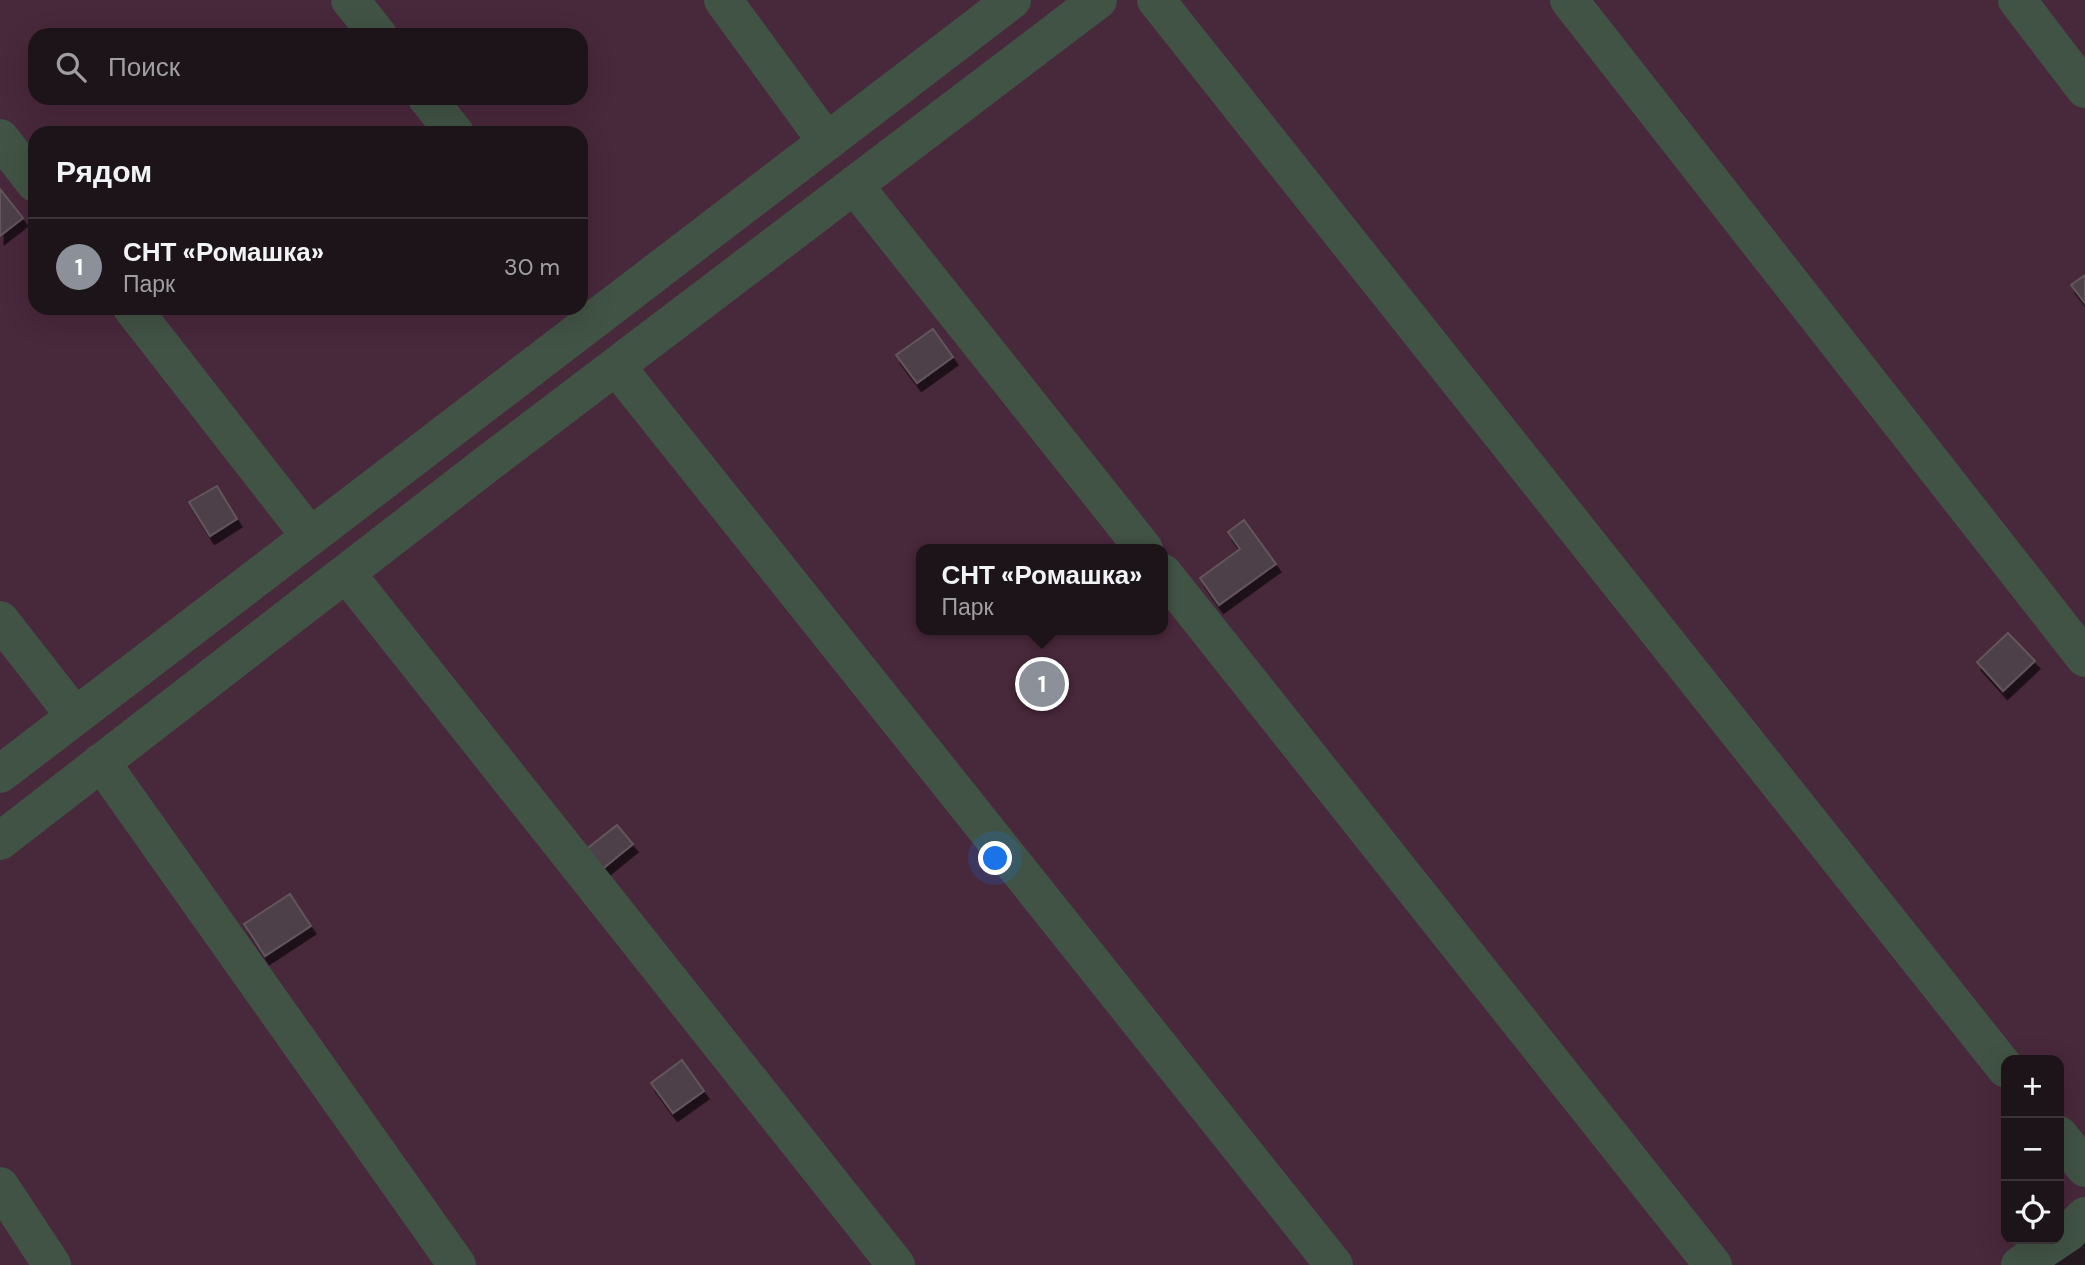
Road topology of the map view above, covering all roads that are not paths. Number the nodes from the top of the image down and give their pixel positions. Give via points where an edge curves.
1 (350, 0) edge
2 (723, 0) edge
3 (1012, 0) edge
4 (1098, 0) edge
5 (1156, 0) edge
6 (1569, 0) edge
7 (2017, 0) edge
8 (372, 28) edge
9 (2085, 89) edge
10 (433, 105) edge
11 (449, 126) edge
12 (0, 138) edge
13 (827, 142) junction
14 (28, 174) edge
15 (855, 185) junction
16 (590, 305) edge
17 (137, 315) edge
18 (578, 315) edge
19 (616, 366) junction
20 (310, 536) junction
21 (1140, 544) edge
22 (346, 573) junction
23 (1168, 579) edge
24 (0, 620) edge
25 (2085, 658) edge
26 (75, 716) junction
27 (101, 762) junction
28 (0, 774) edge
29 (0, 841) edge
30 (2001, 1063) edge
31 (2064, 1141) edge
32 (2085, 1168) edge
33 (0, 1186) edge
34 (2085, 1216) edge
35 (52, 1265) edge
36 (457, 1265) edge
37 (896, 1265) edge
38 (1334, 1265) edge
39 (1713, 1265) edge
40 (2020, 1265) edge

1 - 8 street
2 - 13 street
3 - 13 street
4 - 15 street
5 - 30 street
6 - 25 street
7 - 9 street
10 - 11 street
12 - 14 street
13 - 16 street
15 - 19 street
15 - 21 street
17 - 20 street
18 - 20 street
19 - 22 street
19 - 38 street
20 - 26 street
22 - 27 street
22 - 37 street
23 - 39 street
24 - 26 street
26 - 28 street
27 - 29 street
27 - 36 street
31 - 32 street
33 - 35 street
34 - 40 street

